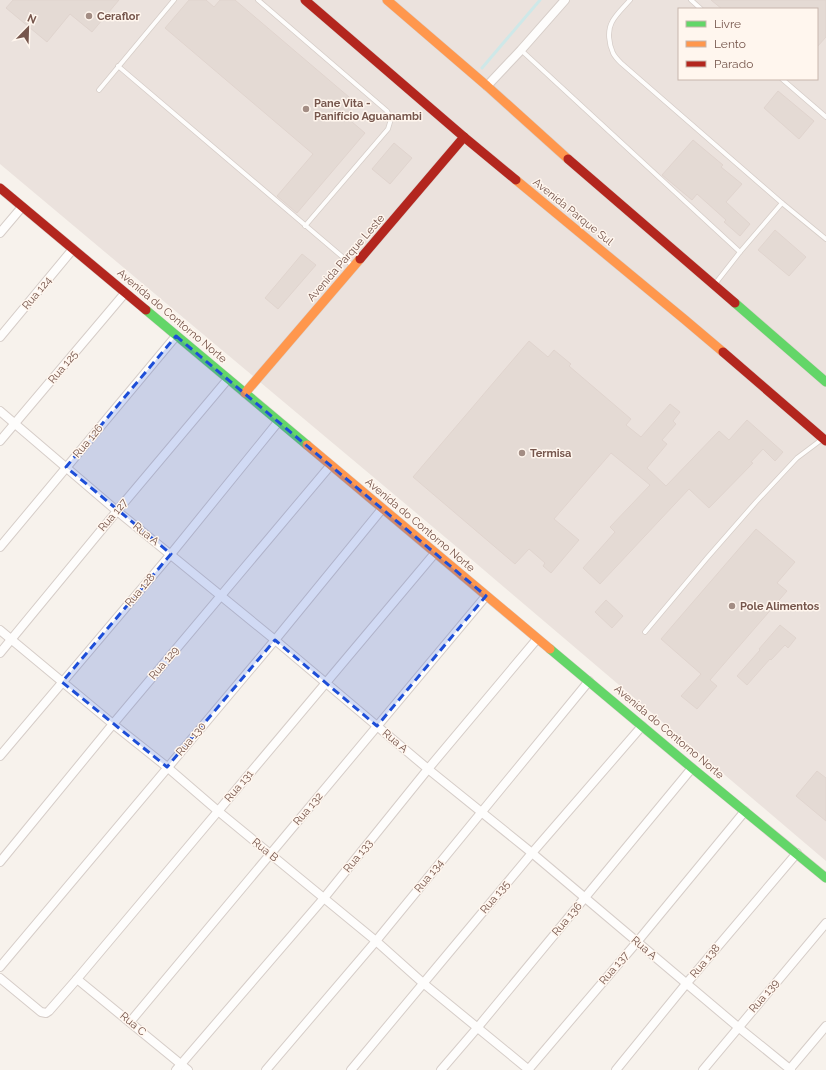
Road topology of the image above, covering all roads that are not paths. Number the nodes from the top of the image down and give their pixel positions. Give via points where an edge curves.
1 (174, 0) edge
2 (258, 0) edge
3 (305, 0) edge
4 (387, 0) edge
5 (565, 0) edge
6 (630, 0) edge
7 (691, 0) edge
8 (700, 8) edge
9 (521, 50) junction
10 (118, 66) junction
11 (783, 80) edge
12 (487, 86) junction
13 (99, 90) dead end
14 (826, 117) edge
15 (464, 137) junction
16 (0, 188) edge
17 (782, 203) junction
18 (22, 207) junction
19 (305, 226) junction
20 (0, 233) edge
21 (826, 239) edge
22 (73, 249) junction
23 (740, 252) junction
24 (353, 267) junction
25 (715, 285) junction
26 (125, 293) junction
27 (176, 336) junction
28 (0, 337) edge
29 (228, 379) junction
30 (826, 382) edge
31 (245, 393) junction
32 (0, 411) edge
33 (278, 422) junction
34 (15, 423) junction
35 (825, 439) edge
36 (0, 441) edge
37 (330, 466) junction
38 (66, 467) junction
39 (382, 509) junction
40 (117, 511) junction
41 (0, 547) edge
42 (435, 553) junction
43 (170, 554) junction
44 (221, 596) junction
45 (486, 596) junction
46 (0, 630) edge
47 (645, 632) dead end
48 (537, 638) junction
49 (11, 640) junction
50 (275, 640) junction
51 (0, 653) edge
52 (589, 681) junction
53 (62, 682) junction
54 (326, 683) junction
55 (113, 724) junction
56 (377, 726) junction
57 (642, 726) junction
58 (0, 756) edge
59 (167, 768) junction
60 (692, 768) junction
61 (428, 769) junction
62 (745, 810) junction
63 (218, 811) junction
64 (481, 812) junction
65 (532, 853) junction
66 (797, 853) junction
67 (270, 854) junction
68 (0, 862) edge
69 (826, 878) edge
70 (324, 898) junction
71 (584, 898) junction
72 (826, 923) edge
73 (376, 941) junction
74 (637, 942) junction
75 (0, 967) edge
76 (0, 978) edge
77 (78, 979) junction
78 (423, 983) junction
79 (686, 984) junction
80 (130, 1022) junction
81 (826, 1026) edge
82 (478, 1027) junction
83 (738, 1027) junction
84 (179, 1067) edge
85 (188, 1070) edge
86 (266, 1070) edge
87 (351, 1070) edge
88 (441, 1070) edge
89 (528, 1070) edge
90 (616, 1070) edge
91 (703, 1070) edge
92 (790, 1070) edge

1 - 10 lane
2 - 19 lane via 387,111 391,119 388,129
3 - 15 street, Avenida Parque Sul
4 - 12 street
5 - 9 street
6 - 17 lane via 611,24 609,34 614,54 621,63
7 - 8 lane
9 - 12 street
9 - 23 lane
10 - 13 lane
10 - 19 lane
11 - 14 lane
12 - 25 street
15 - 24 street, Avenida Parque Leste
15 - 35 street, Avenida Parque Sul
16 - 18 street, Avenida do Contorno Norte
17 - 21 lane
17 - 23 lane
18 - 20 street
18 - 22 street, Avenida do Contorno Norte
19 - 24 lane
22 - 26 street, Avenida do Contorno Norte
22 - 28 street, Rua 124
23 - 25 lane
24 - 31 street, Avenida Parque Leste
25 - 30 street
26 - 27 street, Avenida do Contorno Norte
26 - 34 street, Rua 125
27 - 29 street, Avenida do Contorno Norte
27 - 38 street, Rua 126
29 - 31 street, Avenida do Contorno Norte
29 - 40 street, Rua 127
31 - 33 street, Avenida do Contorno Norte
32 - 34 street, Rua A
33 - 37 street, Avenida do Contorno Norte
33 - 43 street, Rua 128
34 - 36 street, Rua 125
34 - 38 street, Rua A
35 - 47 lane via 797,458 697,569
37 - 39 street, Avenida do Contorno Norte
37 - 44 street, Rua 129
38 - 40 street, Rua A
38 - 41 street, Rua 126
39 - 42 street, Avenida do Contorno Norte
39 - 50 street, Rua 130
40 - 43 street, Rua A
40 - 49 street, Rua 127
42 - 45 street, Avenida do Contorno Norte
42 - 54 street, Rua 131
43 - 44 street, Rua A
43 - 53 street, Rua 128
44 - 50 street, Rua A
44 - 55 street, Rua 129
45 - 48 street, Avenida do Contorno Norte
45 - 56 street, Rua 132
46 - 49 street, Rua B
48 - 52 street, Avenida do Contorno Norte
48 - 61 street, Rua 133
49 - 51 street, Rua 127
49 - 53 street, Rua B
50 - 54 street, Rua A
50 - 59 street, Rua 130
52 - 57 street, Avenida do Contorno Norte
52 - 64 street, Rua 134
53 - 55 street, Rua B
53 - 58 street, Rua 128
54 - 56 street, Rua A
54 - 63 street, Rua 131
55 - 59 street, Rua B
55 - 68 street, Rua 129
56 - 61 street, Rua A
56 - 67 street, Rua 132
57 - 60 street, Avenida do Contorno Norte
57 - 65 street, Rua 135
59 - 63 street, Rua B
59 - 75 street, Rua 130
60 - 62 street, Avenida do Contorno Norte
60 - 71 street, Rua 136
61 - 64 street, Rua A
61 - 70 street, Rua 133
62 - 66 street, Avenida do Contorno Norte
62 - 74 street, Rua 137
63 - 67 street, Rua B
63 - 77 street, Rua 131
64 - 65 street, Rua A
64 - 73 street, Rua 134
65 - 71 street, Rua A
65 - 78 street, Rua 135
66 - 69 street, Avenida do Contorno Norte
66 - 79 street, Rua 138
67 - 70 street, Rua B
67 - 80 street, Rua 132
70 - 73 street, Rua B
70 - 84 street, Rua 133
71 - 74 street, Rua A
71 - 82 street, Rua 136
72 - 83 street, Rua 139
73 - 78 street, Rua B
73 - 86 street, Rua 134
74 - 79 street, Rua A
74 - 89 street, Rua 137
76 - 77 street, Rua 131 via 41,1012 46,1013
77 - 80 street, Rua C
78 - 82 street, Rua B
78 - 87 street, Rua 135
79 - 83 street, Rua A
79 - 90 street, Rua 138
80 - 84 street, Rua C
81 - 92 street
82 - 88 street, Rua 136
82 - 89 street, Rua B
83 - 91 street, Rua 139
83 - 92 street, Rua A
84 - 85 street, Rua C

